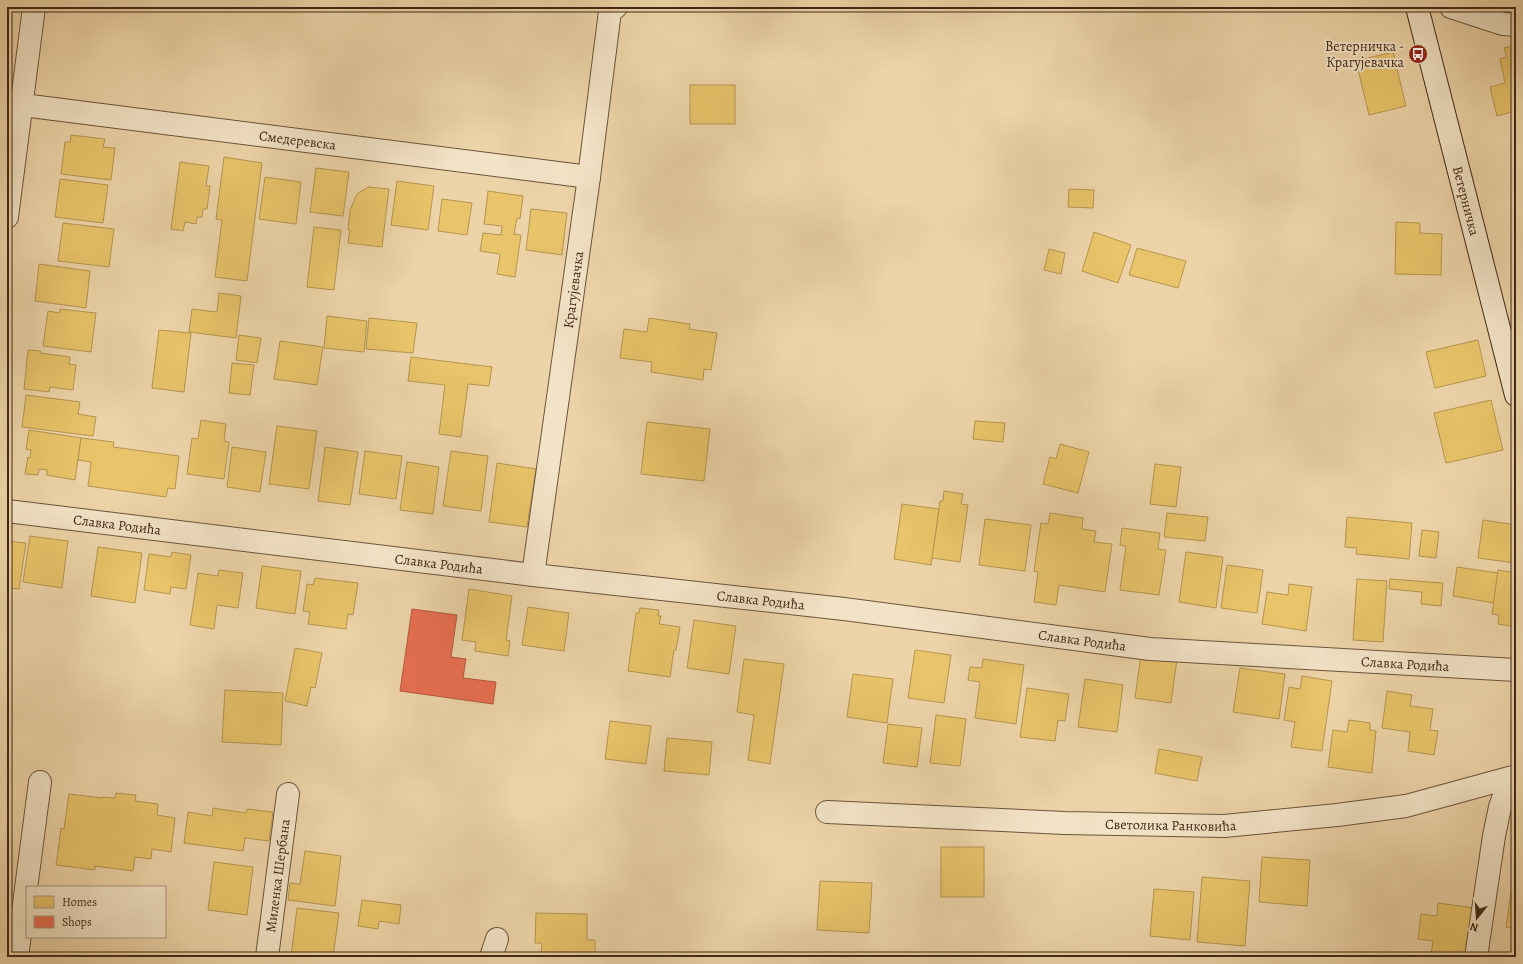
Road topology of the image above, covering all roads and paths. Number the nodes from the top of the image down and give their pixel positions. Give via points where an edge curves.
1 (34, 7) edge
2 (616, 7) edge
3 (1418, 7) edge
4 (1451, 7) edge
5 (1516, 25) edge
6 (15, 104) edge
7 (589, 177) junction
8 (7, 217) edge
9 (1516, 395) edge
10 (7, 511) edge
11 (533, 575) junction
12 (1516, 670) edge
13 (1513, 778) edge
14 (40, 782) dead end
15 (288, 794) dead end
16 (827, 812) dead end
17 (16, 957) edge
18 (267, 957) edge
19 (1476, 957) edge

1 - 6 street
2 - 7 street, Крагујевачка via 610,11
3 - 9 street, Ветерничка
4 - 5 street via 1503,24
6 - 7 street, Смедеревска
6 - 8 street
7 - 11 street, Крагујевачка
10 - 11 street, Славка Родића
11 - 12 street, Славка Родића via 844,609 1150,649
13 - 16 street, Светолика Ранковића via 1406,806 1224,826 1065,823
13 - 19 street, Светолика Ранковића via 1500,807 1494,836
14 - 17 street
15 - 18 street, Миленка Шербана

